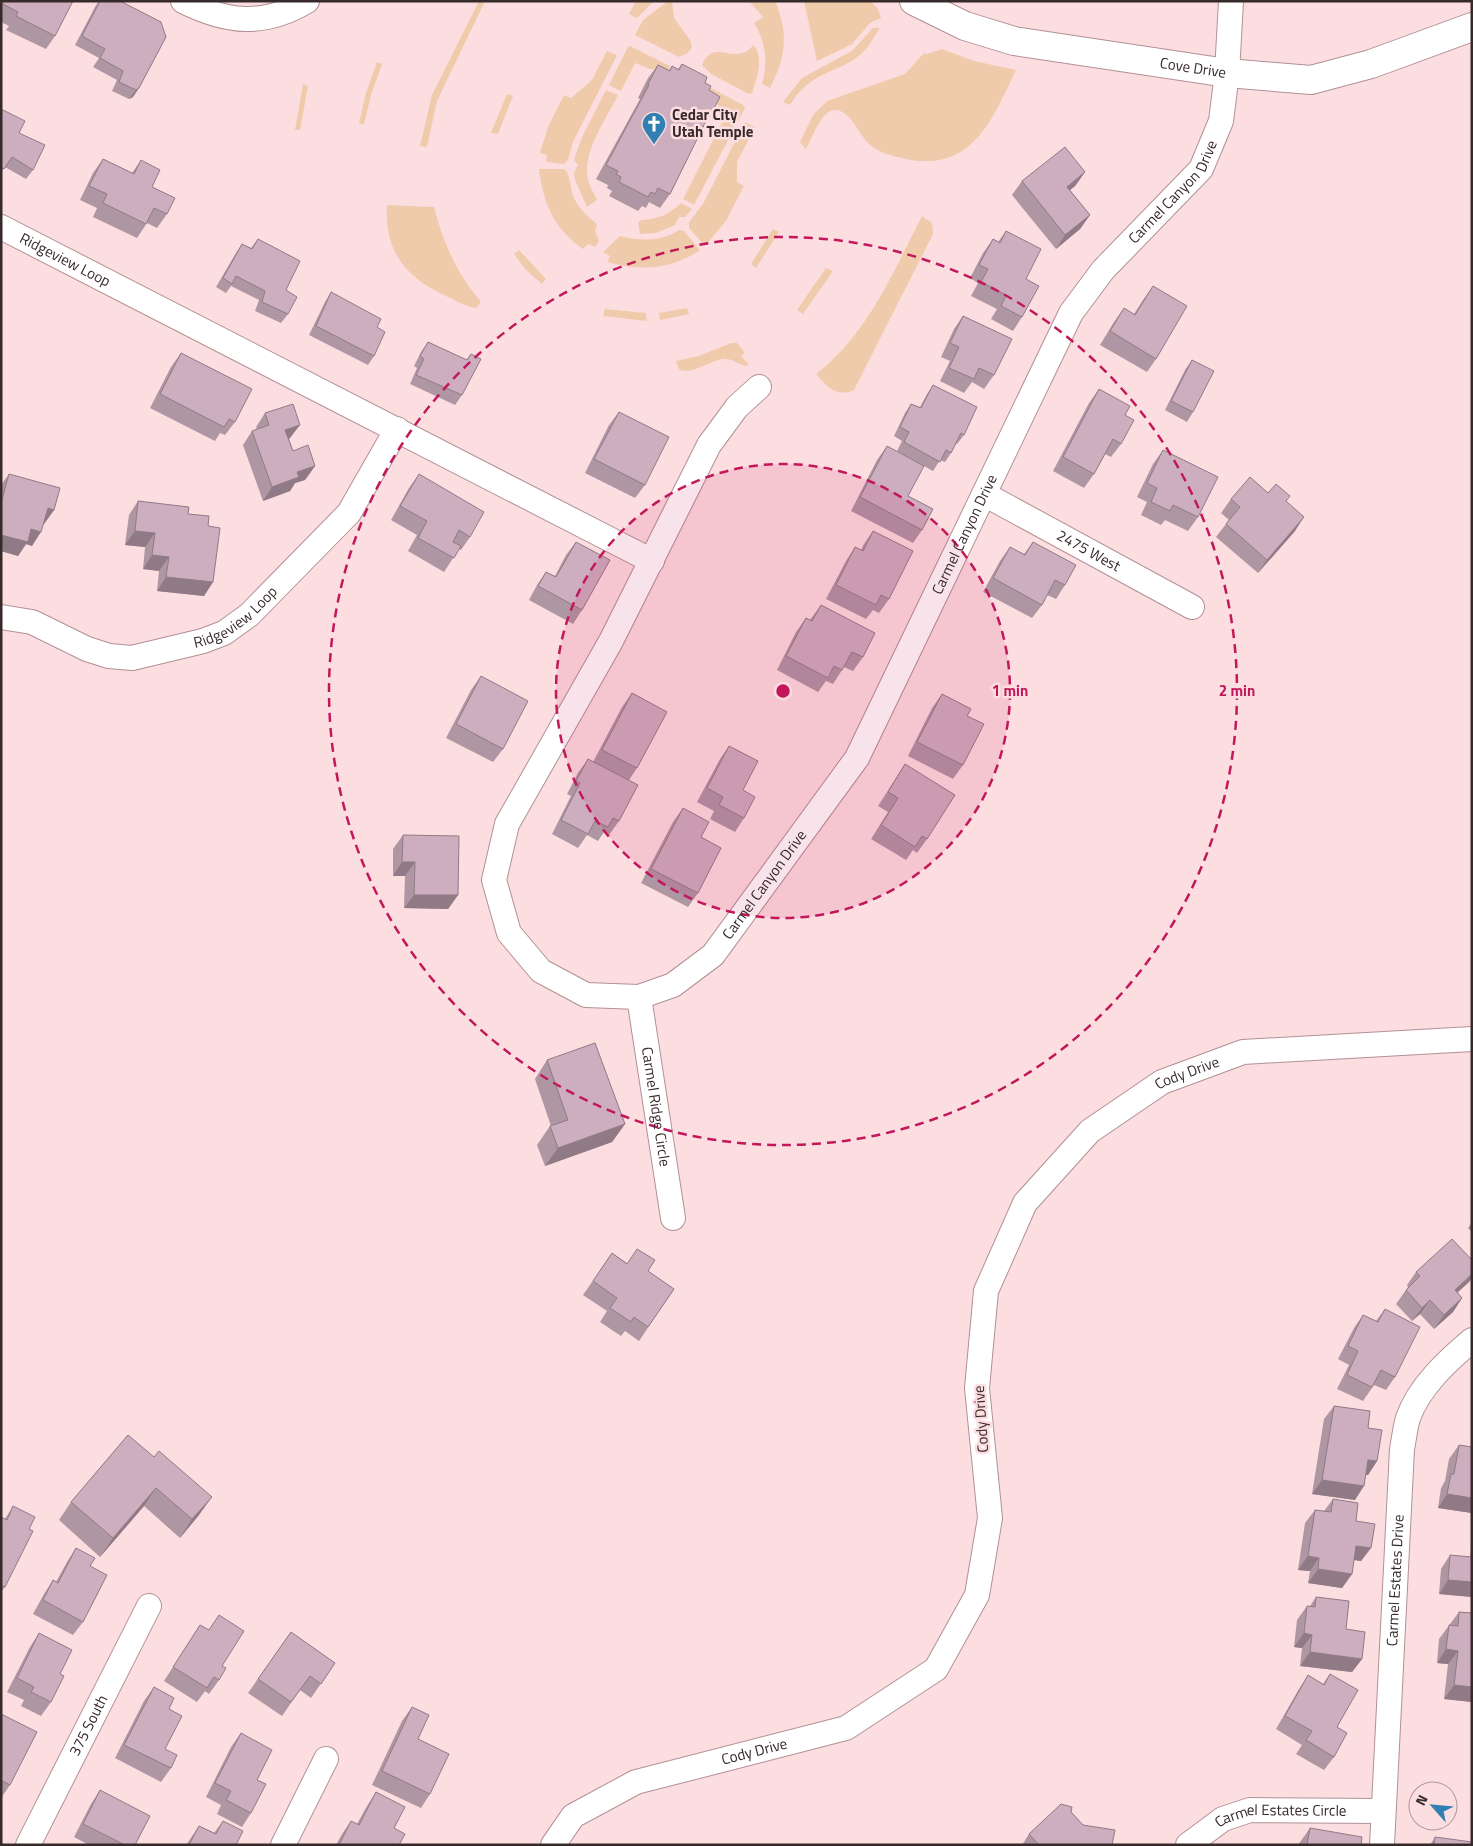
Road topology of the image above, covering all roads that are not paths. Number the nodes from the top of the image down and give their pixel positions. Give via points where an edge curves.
1 (183, 1) edge
2 (307, 1) edge
3 (914, 1) edge
4 (1231, 1) edge
5 (1472, 27) edge
6 (1227, 72) junction
7 (1, 227) edge
8 (759, 387) dead end
9 (397, 429) junction
10 (984, 494) junction
11 (652, 561) junction
12 (1192, 607) dead end
13 (1, 617) edge
14 (639, 997) junction
15 (1472, 1039) edge
16 (673, 1218) dead end
17 (1472, 1340) edge
18 (149, 1606) dead end
19 (326, 1759) dead end
20 (1383, 1811) junction
21 (28, 1845) edge
22 (283, 1845) edge
23 (552, 1845) edge
24 (1188, 1845) edge
25 (1382, 1845) edge

1 - 2 street via 213,15 242,20 274,16
3 - 6 main road, Cove Drive via 966,26 1014,41
4 - 6 street, Carmel Canyon Drive
5 - 6 main road, Cove Drive via 1371,64 1311,80
6 - 10 street, Carmel Canyon Drive via 1221,120 1200,170 1103,270 1071,313
7 - 9 street, Ridgeview Loop
8 - 11 street, Carmel Canyon Drive via 737,407 709,445
9 - 11 street, Ridgeview Loop
9 - 13 street, Ridgeview Loop via 349,513 249,615 224,633 203,642 132,658 109,656 32,622
10 - 12 street, 2475 West
10 - 14 street, Carmel Canyon Drive via 857,758 713,955 673,985
11 - 14 street, Carmel Canyon Drive via 611,642 507,824 494,880 510,933 541,971 586,995
14 - 16 street, Carmel Ridge Circle
15 - 23 street, Cody Drive via 1243,1052 1162,1082 1090,1131 1025,1203 986,1291 977,1388 990,1518 977,1595 936,1669 846,1728 636,1782 573,1816
17 - 20 street, Carmel Estates Drive via 1420,1394 1408,1419 1402,1459
18 - 21 street, 375 South
19 - 22 street
20 - 24 street, Carmel Estates Circle via 1250,1810 1223,1818
20 - 25 street, Carmel Estates Drive

